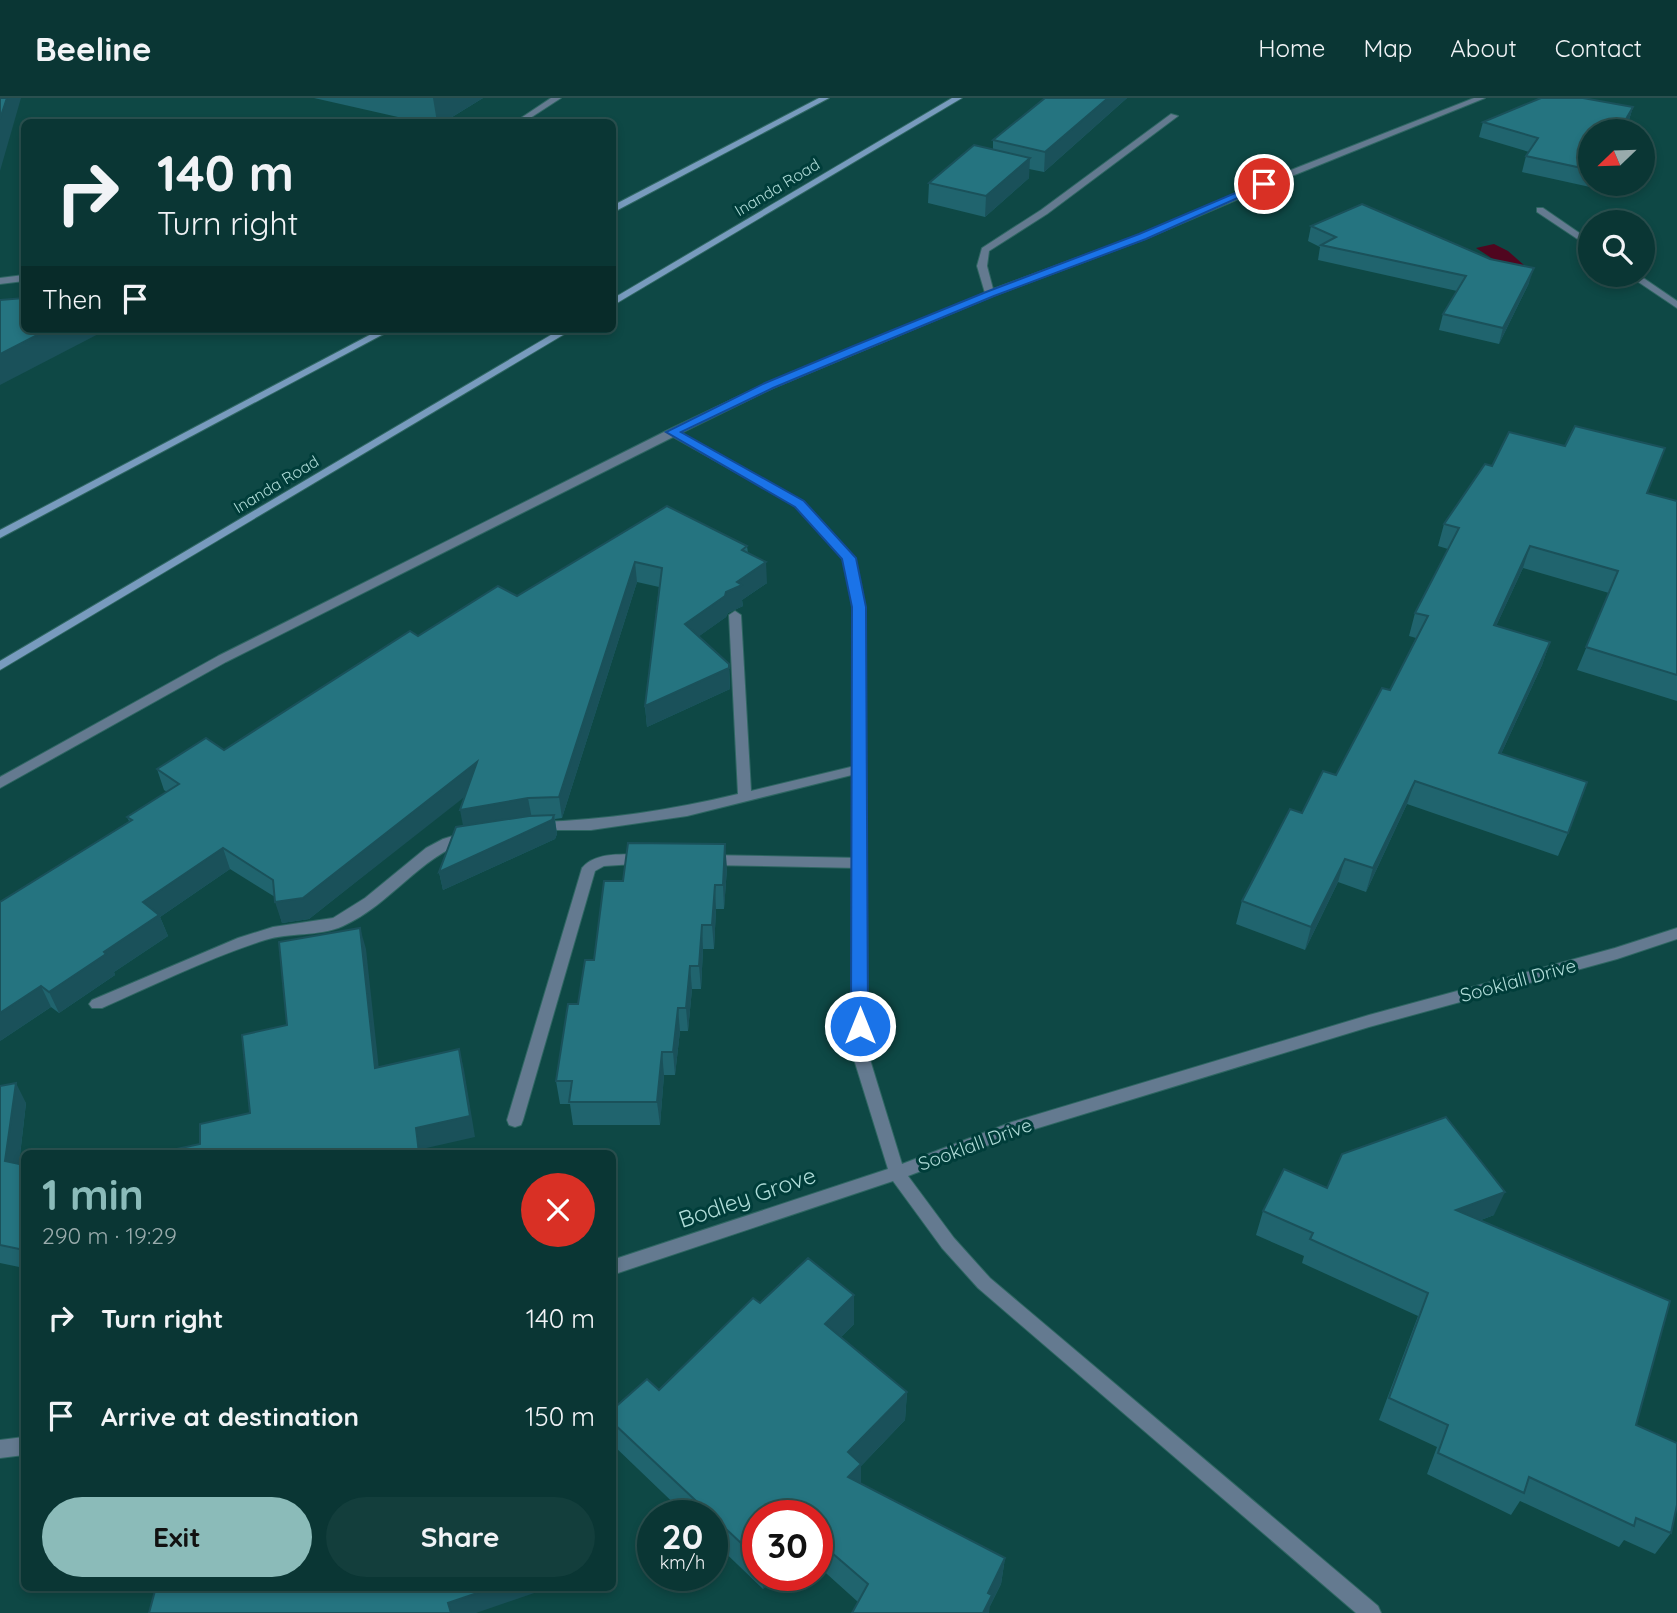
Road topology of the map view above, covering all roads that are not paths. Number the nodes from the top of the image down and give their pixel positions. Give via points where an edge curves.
1 (557, 98) edge
2 (825, 98) edge
3 (958, 98) edge
4 (1481, 98) edge
5 (1174, 116) dead end
6 (524, 119) edge
7 (616, 209) edge
8 (1540, 211) dead end
9 (1578, 237) edge
10 (21, 278) edge
11 (0, 281) edge
12 (1651, 287) edge
13 (990, 294) junction
14 (616, 301) edge
15 (1677, 304) edge
16 (380, 333) edge
17 (561, 333) edge
18 (672, 432) junction
19 (0, 535) edge
20 (735, 615) dead end
21 (0, 666) edge
22 (859, 769) junction
23 (0, 783) edge
24 (745, 796) junction
25 (521, 829) edge
26 (476, 835) edge
27 (659, 859) edge
28 (686, 859) edge
29 (860, 863) junction
30 (1677, 933) edge
31 (97, 1004) dead end
32 (515, 1120) dead end
33 (897, 1173) junction
34 (616, 1267) edge
35 (21, 1446) edge
36 (0, 1450) edge
37 (1371, 1613) edge

1 - 6 street
2 - 7 main road
3 - 14 main road, Inanda Road
4 - 13 street
5 - 13 street via 985,250 982,266
8 - 9 street
10 - 11 street
12 - 15 street
13 - 18 street via 769,386
16 - 19 main road
17 - 21 main road, Inanda Road
18 - 22 street via 800,504 849,558 859,607
18 - 23 street via 222,659
20 - 24 street
22 - 24 street
22 - 29 street
24 - 25 street via 687,811 592,825
26 - 31 street via 455,839 337,923 267,933
27 - 32 street via 619,858 590,868
28 - 29 street
29 - 33 street via 860,1053
30 - 33 street, Sooklall Drive via 1012,1129
33 - 34 street, Bodley Grove
33 - 37 street, Sooklall Drive via 984,1283
35 - 36 street

